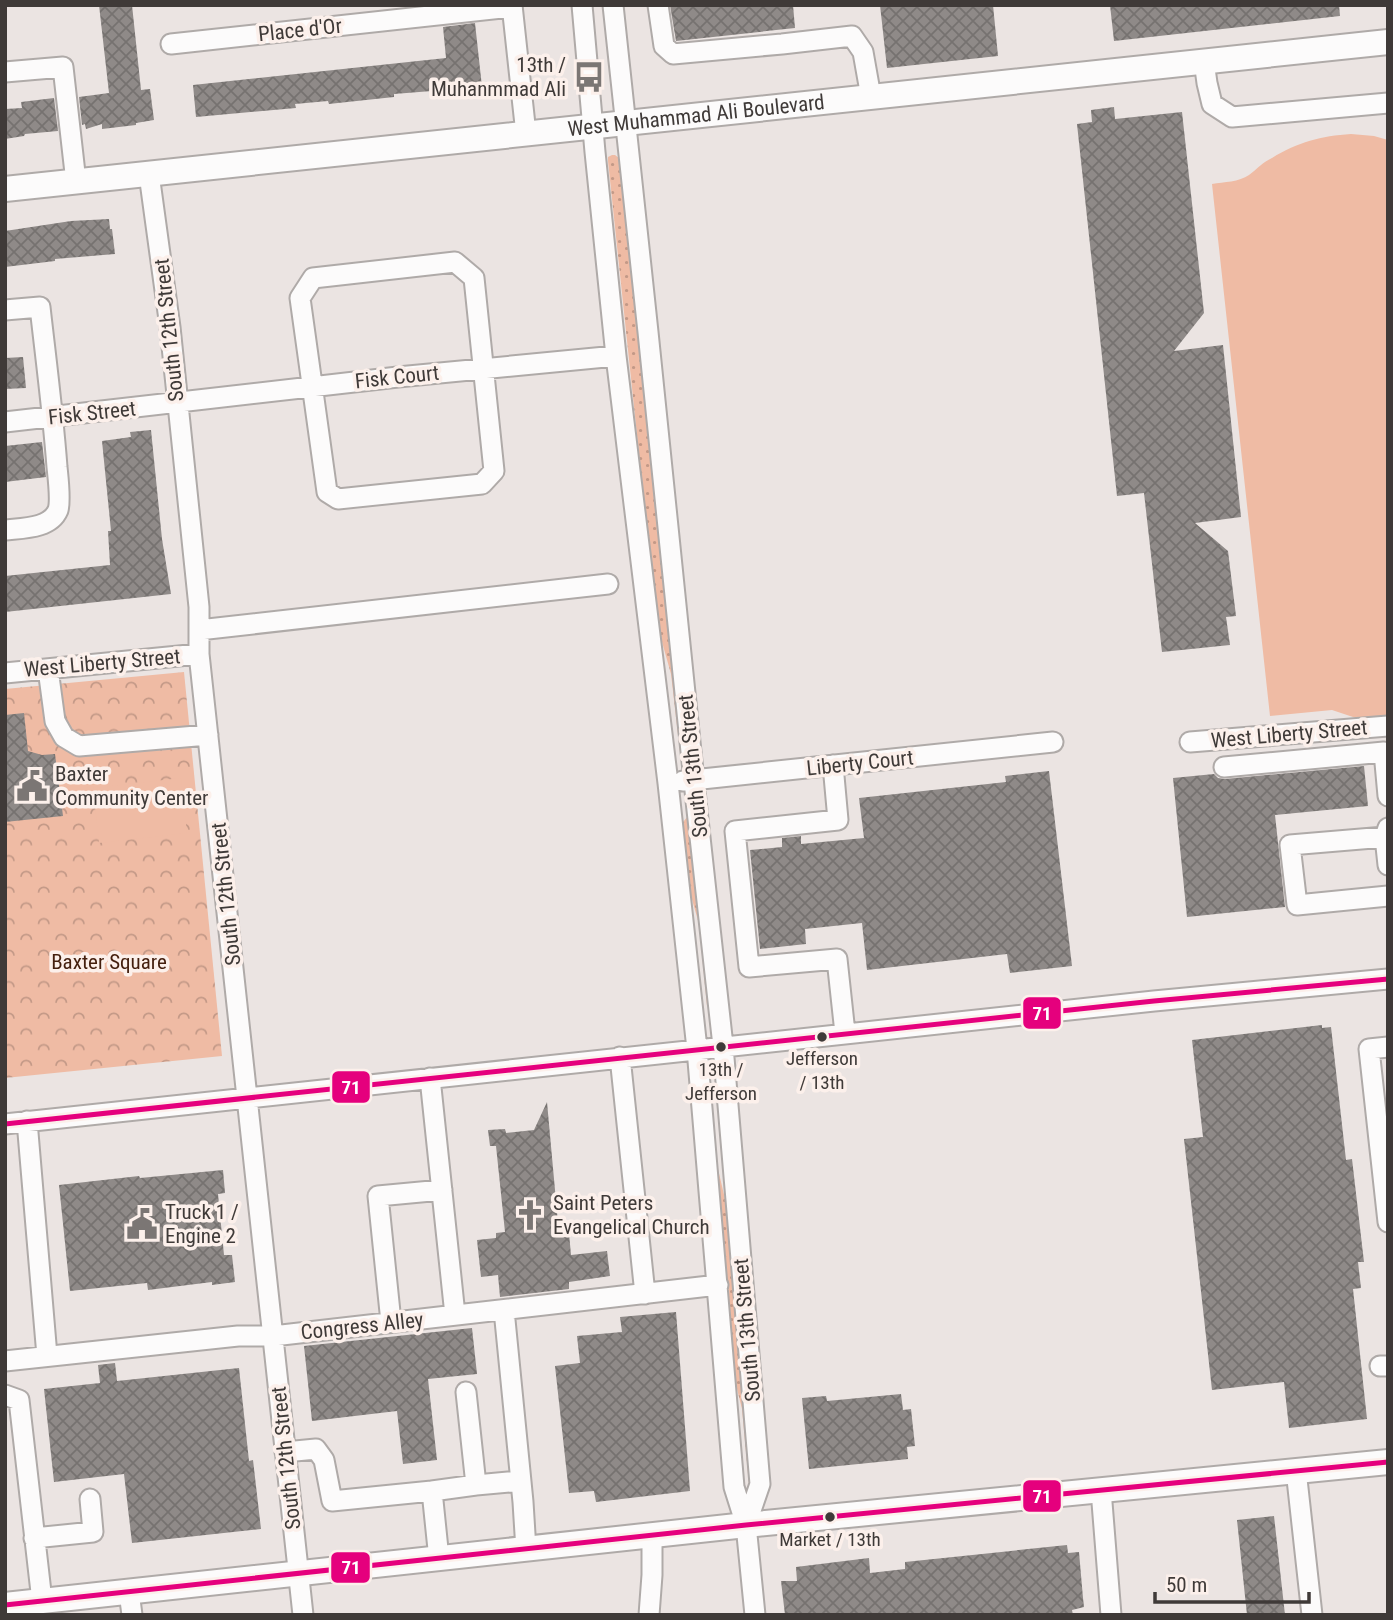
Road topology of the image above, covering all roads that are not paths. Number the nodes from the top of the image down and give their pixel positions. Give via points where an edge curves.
1 (582, 5) edge
2 (612, 5) edge
3 (658, 5) edge
4 (512, 6) edge
5 (1388, 42) edge
6 (171, 44) dead end
7 (1204, 61) junction
8 (5, 72) edge
9 (871, 97) junction
10 (1388, 103) edge
11 (625, 122) junction
12 (593, 126) junction
13 (526, 134) junction
14 (149, 174) junction
15 (76, 181) junction
16 (5, 189) edge
17 (5, 310) edge
18 (616, 356) junction
19 (482, 369) junction
20 (312, 387) junction
21 (178, 402) junction
22 (53, 417) junction
23 (5, 422) edge
24 (5, 530) edge
25 (608, 584) dead end
26 (199, 629) junction
27 (199, 654) junction
28 (48, 668) junction
29 (5, 673) edge
30 (1388, 726) edge
31 (208, 735) junction
32 (1053, 742) dead end
33 (1190, 742) dead end
34 (832, 765) junction
35 (1224, 767) dead end
36 (694, 780) junction
37 (668, 783) junction
38 (1388, 796) edge
39 (1387, 833) edge
40 (1388, 865) edge
41 (1388, 897) edge
42 (1388, 979) edge
43 (845, 1033) junction
44 (723, 1046) junction
45 (1388, 1047) edge
46 (697, 1049) junction
47 (620, 1057) junction
48 (430, 1078) junction
49 (247, 1098) junction
50 (27, 1121) junction
51 (5, 1124) edge
52 (442, 1190) junction
53 (1387, 1226) edge
54 (718, 1286) junction
55 (645, 1294) junction
56 (504, 1310) junction
57 (454, 1315) junction
58 (391, 1322) junction
59 (273, 1336) junction
60 (47, 1356) junction
61 (5, 1361) edge
62 (466, 1392) dead end
63 (5, 1395) edge
64 (285, 1452) junction
65 (1388, 1462) edge
66 (1296, 1471) junction
67 (520, 1481) junction
68 (476, 1485) junction
69 (432, 1490) junction
70 (1101, 1490) junction
71 (90, 1499) dead end
72 (746, 1525) junction
73 (652, 1536) junction
74 (34, 1538) junction
75 (526, 1549) junction
76 (439, 1559) junction
77 (299, 1574) junction
78 (42, 1601) junction
79 (131, 1603) edge
80 (5, 1605) edge
81 (303, 1615) edge
82 (649, 1615) edge
83 (755, 1615) edge
84 (1111, 1615) edge
85 (1312, 1615) edge

1 - 12 street, South 13th Street
2 - 11 street, South 13th Street
3 - 9 street via 664,46 673,54 852,36 863,52
4 - 6 street, Place d'Or
4 - 13 street
5 - 7 main road, West Muhammad Ali Boulevard
7 - 9 main road, West Muhammad Ali Boulevard
7 - 10 street via 1212,104 1232,117
8 - 15 street via 63,67
9 - 11 main road, West Muhammad Ali Boulevard
11 - 12 main road, West Muhammad Ali Boulevard
11 - 36 street, South 13th Street
12 - 13 main road, West Muhammad Ali Boulevard
12 - 18 street, South 13th Street
13 - 14 main road, West Muhammad Ali Boulevard
14 - 15 main road, West Muhammad Ali Boulevard
14 - 21 street, South 12th Street
15 - 16 main road, West Muhammad Ali Boulevard
17 - 22 street via 40,307
18 - 19 street, Fisk Court
18 - 37 street, South 13th Street
19 - 20 street, Fisk Court
19 - 20 street via 474,278 455,262 313,278 300,298
19 - 20 street via 494,471 482,484 338,499 327,492
20 - 21 street, Fisk Court
21 - 22 street, Fisk Street
21 - 26 street, South 12th Street
22 - 23 street, Fisk Street
22 - 24 street via 58,510 49,521 36,526
25 - 26 street
26 - 27 street, South 12th Street
27 - 28 street, West Liberty Street
27 - 31 street, South 12th Street
28 - 29 street, West Liberty Street
28 - 31 street via 55,721 64,737 79,746
30 - 33 street, West Liberty Street
31 - 49 street, South 12th Street
32 - 34 street, Liberty Court
34 - 36 street, Liberty Court
34 - 43 street via 838,820 735,831 749,967 837,959
35 - 38 street via 1384,752
36 - 37 street, Liberty Court
36 - 44 street, South 13th Street
37 - 46 street, South 13th Street
39 - 40 street
39 - 41 street via 1290,845 1297,905
42 - 43 street
43 - 44 street
44 - 46 street
44 - 72 street, South 13th Street via 760,1484
45 - 53 street via 1369,1049
46 - 47 street
46 - 54 street, South 13th Street
47 - 48 street
47 - 55 street
48 - 49 street
48 - 52 street
49 - 50 street
49 - 59 street, South 12th Street
50 - 51 street
50 - 60 street
52 - 57 street
52 - 58 street via 378,1196
54 - 55 street, Congress Alley
54 - 72 street, South 13th Street via 734,1487
55 - 56 street, Congress Alley
56 - 57 street, Congress Alley
56 - 67 street
57 - 58 street, Congress Alley
58 - 59 street, Congress Alley
59 - 60 street, Congress Alley
59 - 64 street, South 12th Street
60 - 61 street, Congress Alley
62 - 68 street
63 - 74 street via 19,1400
64 - 69 street via 316,1449 324,1460 332,1501
64 - 77 street, South 12th Street
65 - 66 main road
66 - 70 main road
66 - 85 street
67 - 68 street
67 - 75 street
68 - 69 street
69 - 76 street
70 - 72 main road
70 - 84 street
71 - 74 street via 93,1532
72 - 73 main road
72 - 83 street, South 13th Street
73 - 75 main road
73 - 82 street
74 - 78 street
75 - 76 main road
76 - 77 main road
77 - 79 main road
77 - 81 street, South 12th Street
78 - 79 main road
78 - 80 main road

